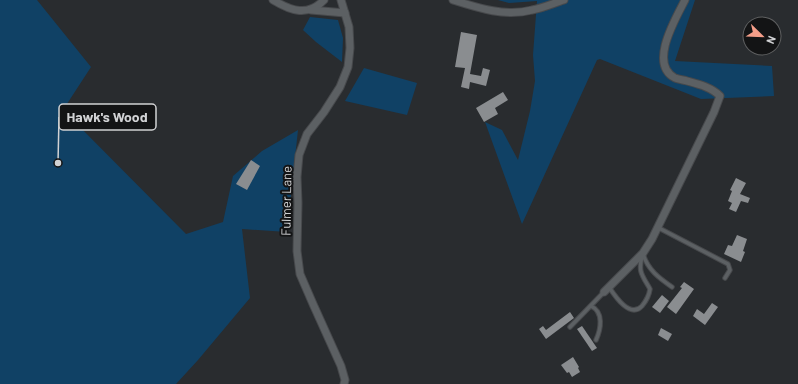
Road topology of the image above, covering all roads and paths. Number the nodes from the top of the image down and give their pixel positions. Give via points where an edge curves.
1 (273, 0) edge
2 (324, 0) edge
3 (341, 0) edge
4 (453, 0) edge
5 (564, 0) edge
6 (685, 0) edge
7 (310, 10) junction
8 (345, 13) junction
9 (657, 227) junction
10 (643, 253) junction
11 (725, 278) dead end
12 (672, 287) dead end
13 (607, 289) junction
14 (591, 306) junction
15 (570, 327) dead end
16 (596, 340) dead end
17 (344, 384) edge

1 - 7 street via 288,8
2 - 7 street
3 - 8 street, Fulmer Lane
4 - 5 street via 481,9 514,13 531,11
6 - 9 street via 666,39 663,54 665,66 674,78 710,88 720,96
7 - 8 street
8 - 17 street, Fulmer Lane via 349,27 348,67 340,87 308,134 299,155 297,177 297,251 300,274 342,366
9 - 10 street
9 - 11 lane via 728,264 730,270
10 - 12 lane via 649,267
10 - 13 street
10 - 13 lane via 640,272 650,289 640,308 632,310 625,306
13 - 14 lane
14 - 15 lane
14 - 16 lane via 600,314 599,334

